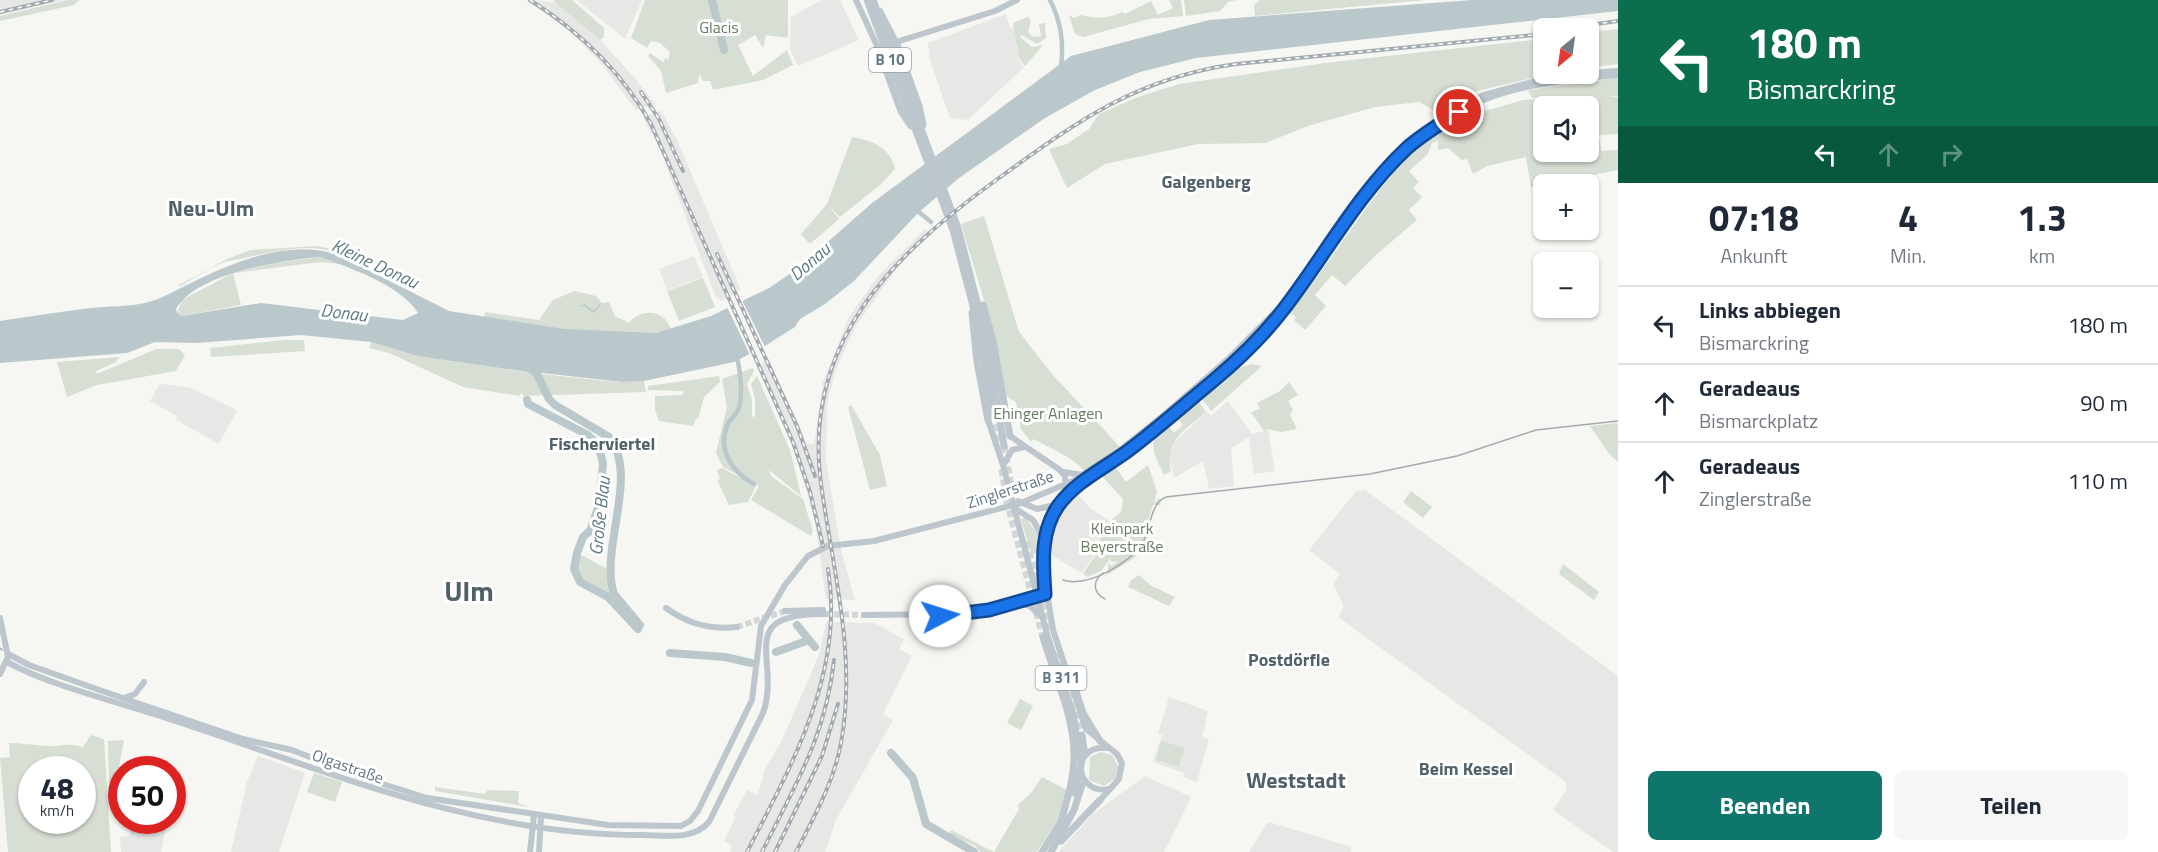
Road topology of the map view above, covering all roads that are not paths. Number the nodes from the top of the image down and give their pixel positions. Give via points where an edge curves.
1 (856, 0) edge
2 (867, 0) edge
3 (873, 0) edge
4 (1017, 0) edge
5 (880, 10) dead end
6 (894, 43) junction
7 (880, 47) joint
8 (1599, 73) edge
9 (1618, 73) edge
10 (1533, 82) edge
11 (914, 118) junction
12 (1435, 126) junction
13 (923, 140) junction
14 (955, 229) junction
15 (976, 295) junction
16 (991, 417) joint
17 (1010, 436) junction
18 (1138, 440) junction
19 (1024, 447) junction
20 (1002, 449) junction
21 (1003, 465) junction
22 (1063, 472) junction
23 (1085, 474) junction
24 (1066, 484) junction
25 (1062, 502) junction
26 (1014, 505) junction
27 (1045, 541) junction
28 (1045, 594) junction
29 (1037, 597) junction
30 (1016, 603) junction
31 (666, 608) dead end
32 (785, 611) tunnel mouth
33 (863, 613) tunnel mouth
34 (1043, 617) junction
35 (0, 618) edge
36 (737, 627) tunnel mouth
37 (1043, 637) tunnel mouth
38 (8, 654) junction
39 (7, 662) junction
40 (1070, 673) dead end
41 (0, 674) edge
42 (144, 682) dead end
43 (120, 697) junction
44 (1082, 735) tunnel mouth
45 (1100, 745) junction
46 (1084, 750) dead end
47 (1081, 766) junction
48 (1082, 785) dead end
49 (1110, 789) junction
50 (1100, 800) joint
51 (538, 815) junction
52 (1061, 821) junction
53 (685, 825) joint
54 (532, 826) junction
55 (665, 828) junction
56 (542, 829) junction
57 (671, 835) junction
58 (530, 852) edge
59 (539, 852) edge
60 (1042, 852) edge
61 (1051, 852) edge

1 - 7 main road
2 - 11 highway, B 10
3 - 11 highway, B 10
4 - 6 main road via 995,12
5 - 6 main road
6 - 13 highway via 919,106
7 - 13 highway via 901,111
8 - 9 main road
9 - 12 main road via 1499,95
10 - 12 main road via 1484,95 1456,108
11 - 13 highway, B 10
12 - 18 main road, Zinglerstraße via 1398,157 1337,233 1274,322
13 - 14 highway, B 10
14 - 15 highway, B 10
14 - 16 highway, B 10 via 972,304 977,362
15 - 17 highway via 983,303 993,341
15 - 20 highway, B 10
16 - 20 main road
17 - 19 main road
17 - 20 main road via 1008,449
18 - 23 main road, Zinglerstraße
18 - 25 main road, Zinglerstraße / B 311
19 - 21 main road via 1012,450
19 - 22 main road
20 - 21 main road
21 - 26 main road
22 - 23 main road
22 - 24 main road
23 - 24 main road, Zinglerstraße
24 - 25 main road
24 - 26 main road, Zinglerstraße
25 - 26 main road via 1037,509
25 - 27 main road, B 311 via 1051,518
26 - 27 main road via 1033,520
26 - 29 main road, B 311
26 - 53 main road, Zinglerstraße via 881,540 822,548 799,565 758,634 752,700 694,817
27 - 28 main road, B 311
28 - 29 main road
28 - 45 main road, B 311 via 1079,716
29 - 30 main road
29 - 34 main road, B 311
30 - 33 main road via 951,615
30 - 34 main road via 1030,606
31 - 36 main road via 698,625
32 - 57 main road, Olgastraße via 825,612 781,619 770,631 765,708 734,774 709,822 692,834
34 - 47 main road, B 311 via 1074,716
35 - 38 main road
37 - 52 highway via 1074,748 1071,786
38 - 39 main road
38 - 43 main road, Olgastraße
39 - 41 main road
39 - 54 main road, Olgastraße via 118,704 401,798
40 - 45 highway via 1083,713
42 - 43 main road via 133,695
43 - 51 main road, Olgastraße via 243,739 292,750 397,789 448,803
44 - 46 highway
45 - 47 main road via 1087,753
45 - 49 main road, B 311 via 1117,754 1122,769
47 - 49 main road via 1086,782 1094,789
47 - 52 highway, B 311
48 - 61 highway via 1074,810
49 - 50 main road, B 311
50 - 61 highway, B 311
51 - 54 main road
51 - 55 main road, Olgastraße via 620,827
51 - 56 main road
52 - 60 highway
53 - 55 main road, Olgastraße
54 - 56 main road, Olgastraße
54 - 58 main road
55 - 57 main road
56 - 57 main road, Olgastraße via 605,836
56 - 59 main road

